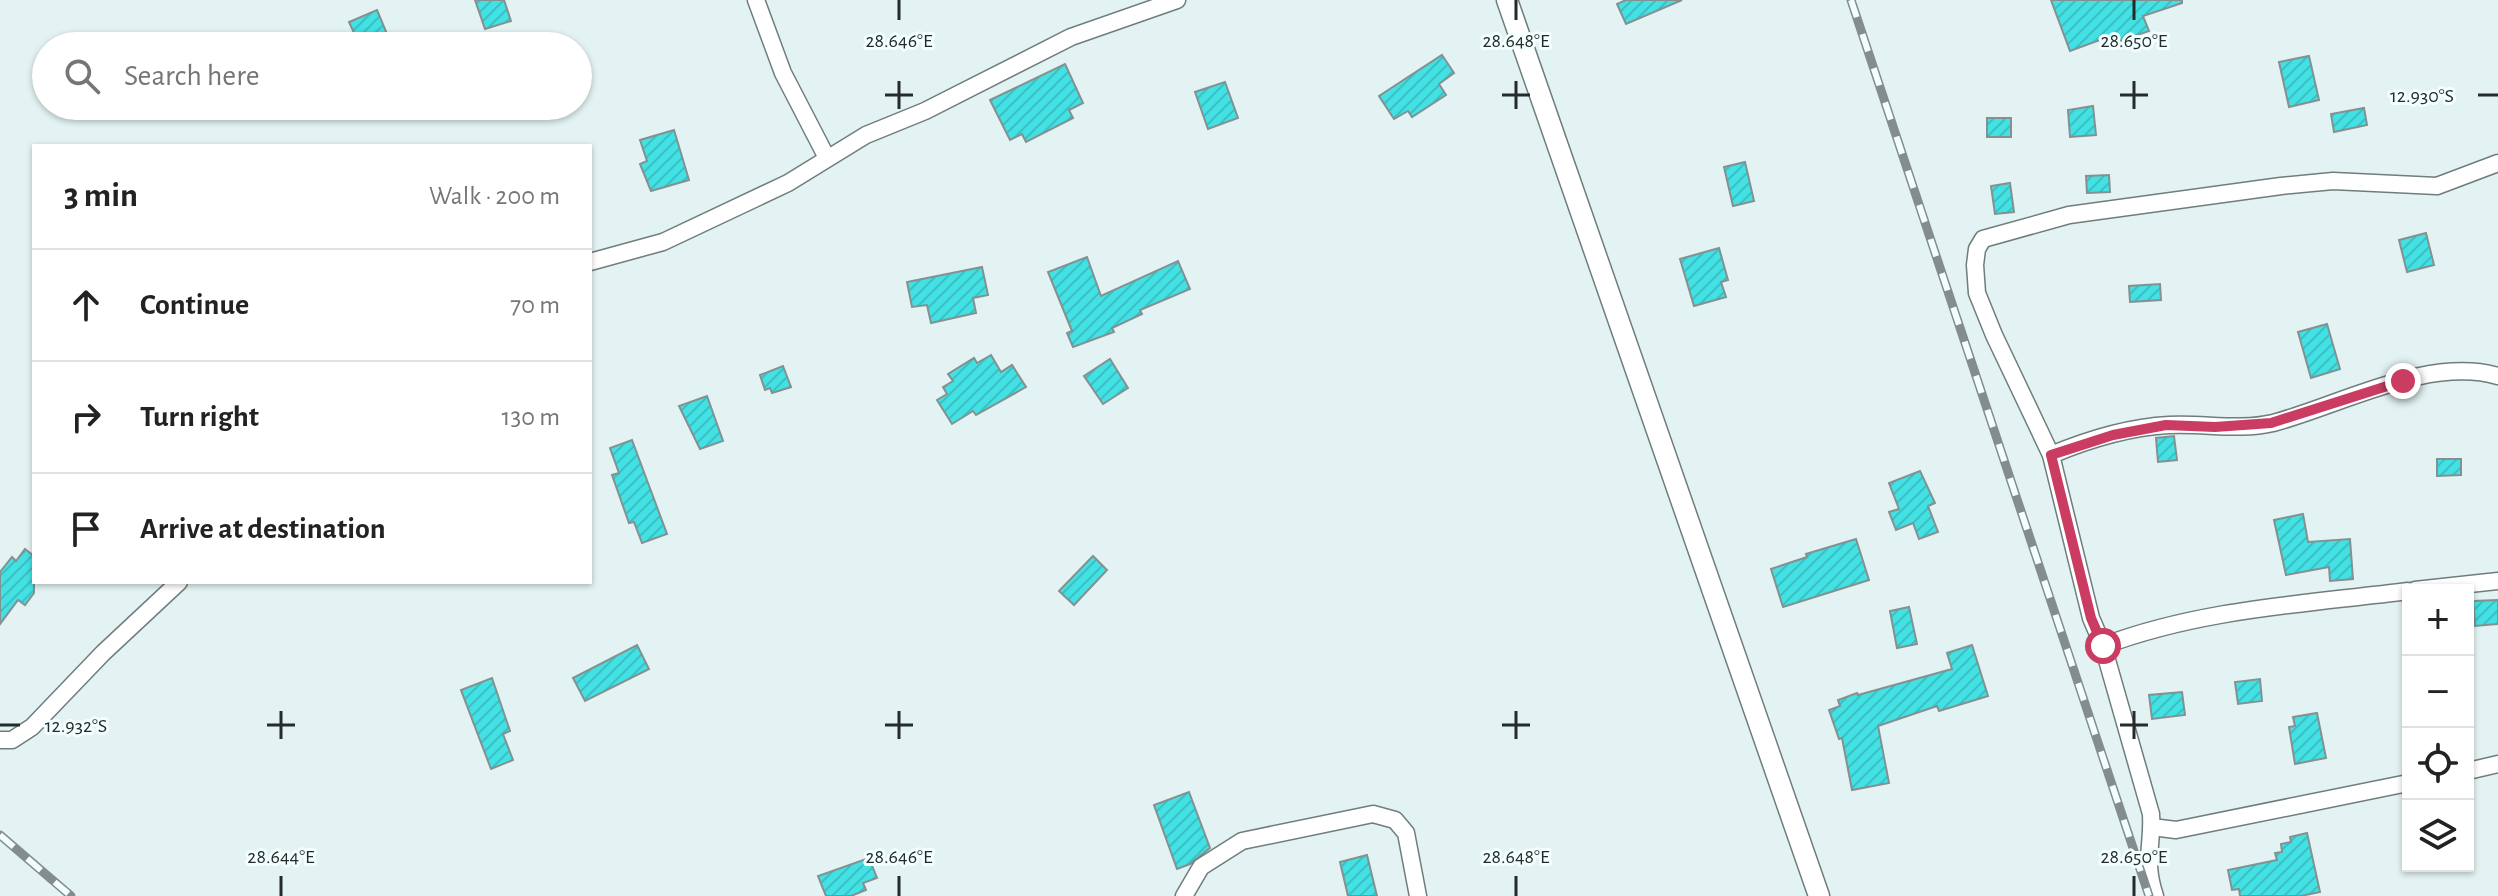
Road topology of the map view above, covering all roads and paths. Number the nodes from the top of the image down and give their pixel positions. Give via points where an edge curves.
1 (756, 0) edge
2 (1177, 0) edge
3 (1507, 0) edge
4 (827, 158) junction
5 (2498, 163) edge
6 (592, 261) edge
7 (2498, 376) edge
8 (2051, 455) junction
9 (2498, 581) edge
10 (177, 584) edge
11 (2470, 584) edge
12 (2402, 592) edge
13 (2103, 646) junction
14 (0, 740) edge
15 (2498, 764) edge
16 (2474, 770) edge
17 (2402, 784) edge
18 (2152, 827) junction
19 (1184, 896) edge
20 (1418, 896) edge
21 (1819, 896) edge
22 (2155, 896) edge

1 - 4 street via 783,73
2 - 4 street via 1071,37
3 - 21 street
4 - 6 street via 788,183 663,242
5 - 8 street via 2437,186 2333,181 2281,186 2069,215 1983,239 1975,265 1977,293
7 - 8 street via 2448,372 2271,423 2166,425
8 - 13 street via 2091,618
9 - 11 street
10 - 14 street via 32,727 12,740
12 - 13 street via 2197,618
13 - 18 street
15 - 16 street
17 - 18 street via 2176,830
18 - 22 street via 2147,858
19 - 20 street via 1201,867 1242,841 1373,814 1395,820 1406,833

